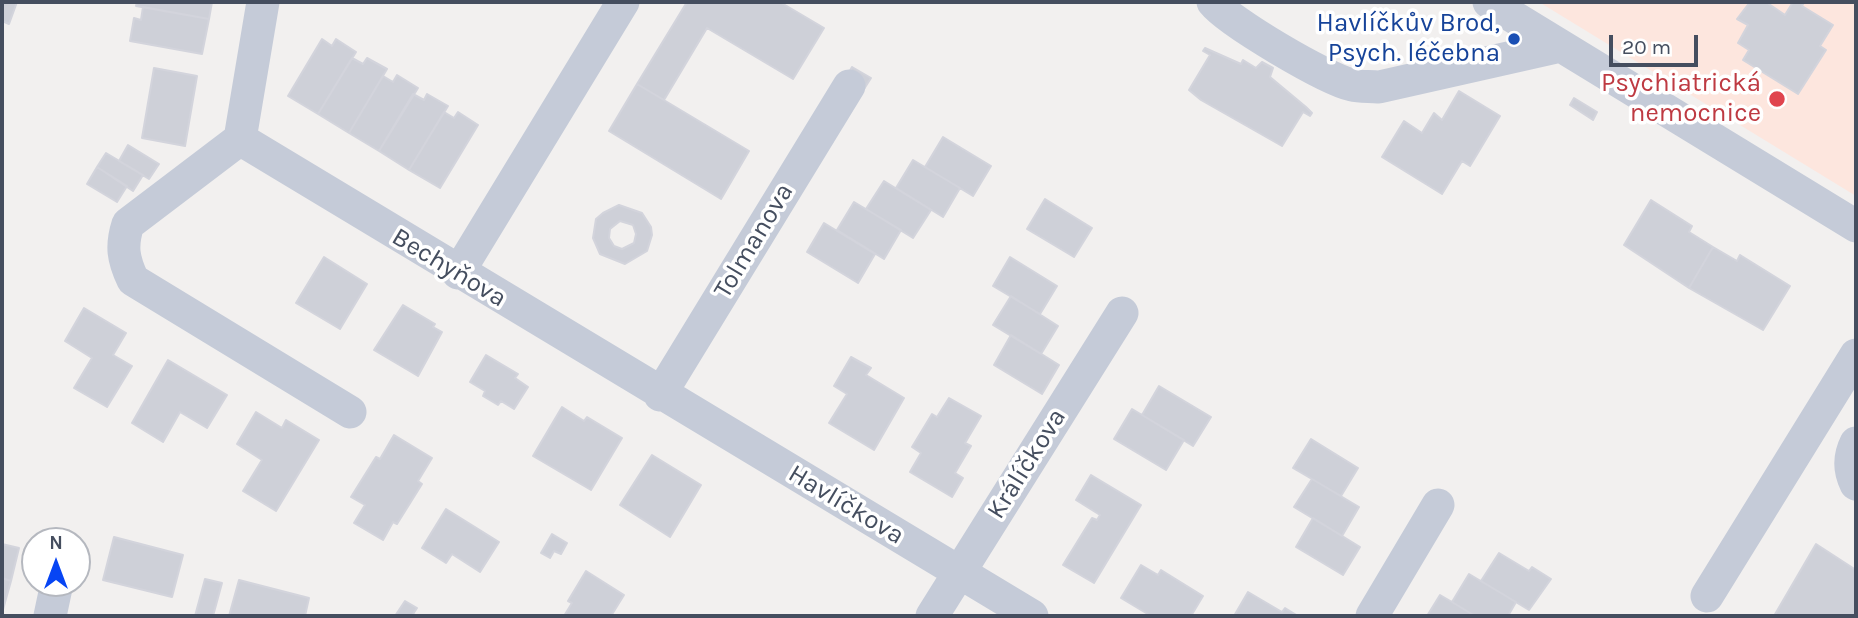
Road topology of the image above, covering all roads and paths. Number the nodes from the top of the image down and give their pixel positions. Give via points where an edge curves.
1 (263, 2) edge
2 (623, 2) edge
3 (1213, 2) edge
4 (1489, 2) edge
5 (1560, 46) junction
6 (849, 86) dead end
7 (240, 139) junction
8 (1856, 226) edge
9 (458, 273) junction
10 (1122, 313) dead end
11 (1856, 355) edge
12 (660, 395) junction
13 (350, 412) dead end
14 (1856, 443) edge
15 (1856, 484) edge
16 (1438, 505) dead end
17 (959, 572) junction
18 (1707, 596) dead end
19 (54, 597) edge
20 (50, 616) edge
21 (932, 616) edge
22 (1032, 616) edge
23 (1372, 616) edge

1 - 7 street
2 - 9 street
3 - 5 street via 1223,14 1273,45 1350,85 1379,87
4 - 5 street
5 - 8 street
6 - 12 street, Tolmanova
7 - 9 street, Bechyňova
7 - 13 street via 128,224 123,259 133,280
9 - 12 street, Bechyňova
10 - 17 street, Králíčkova
11 - 18 street
12 - 17 street, Havlíčkova
14 - 15 street via 1851,454
16 - 23 street
17 - 21 street, Králíčkova
17 - 22 street, Havlíčkova
19 - 20 street

